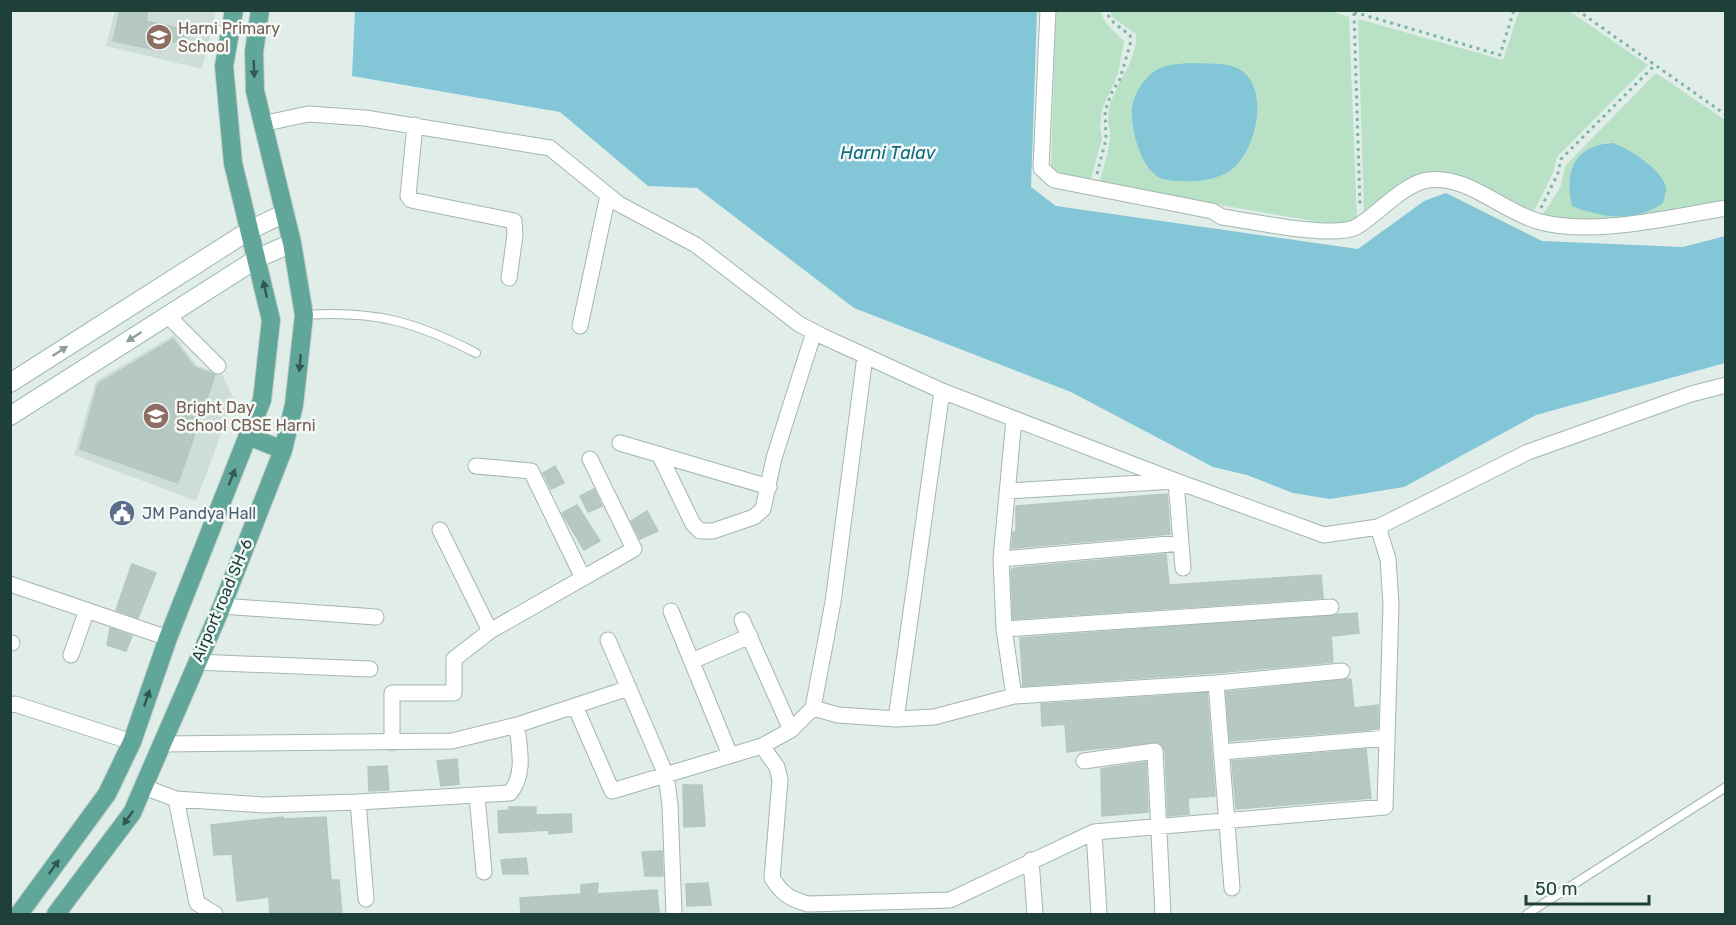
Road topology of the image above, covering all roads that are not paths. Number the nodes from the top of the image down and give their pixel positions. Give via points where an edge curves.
1 (234, 10) edge
2 (260, 10) edge
3 (1048, 10) edge
4 (262, 124) junction
5 (416, 125) junction
6 (608, 195) junction
7 (1725, 208) edge
8 (285, 213) junction
9 (250, 230) junction
10 (292, 243) junction
11 (258, 258) junction
12 (509, 278) dead end
13 (304, 315) junction
14 (168, 316) junction
15 (580, 326) dead end
16 (814, 332) junction
17 (476, 353) dead end
18 (865, 356) junction
19 (218, 366) dead end
20 (10, 383) edge
21 (1725, 385) edge
22 (942, 391) junction
23 (10, 416) edge
24 (1014, 419) junction
25 (248, 436) junction
26 (620, 443) dead end
27 (283, 450) junction
28 (659, 454) junction
29 (590, 459) dead end
30 (476, 466) dead end
31 (1176, 481) junction
32 (769, 487) junction
33 (1007, 490) junction
34 (1378, 527) junction
35 (440, 530) dead end
36 (1182, 543) junction
37 (1001, 559) junction
38 (1183, 568) dead end
39 (583, 578) junction
40 (10, 584) edge
41 (222, 606) junction
42 (1331, 607) dead end
43 (87, 610) junction
44 (671, 611) dead end
45 (376, 616) dead end
46 (742, 620) dead end
47 (1004, 629) junction
48 (490, 632) junction
49 (750, 636) junction
50 (168, 638) junction
51 (608, 640) dead end
52 (71, 655) dead end
53 (196, 662) junction
54 (692, 662) junction
55 (370, 669) dead end
56 (1342, 671) dead end
57 (1216, 683) junction
58 (629, 688) junction
59 (1014, 696) junction
60 (10, 705) edge
61 (575, 706) junction
62 (813, 708) junction
63 (896, 719) junction
64 (517, 725) junction
65 (791, 730) junction
66 (1386, 738) junction
67 (132, 742) junction
68 (392, 743) junction
69 (161, 744) junction
70 (762, 746) junction
71 (1221, 752) junction
72 (730, 755) junction
73 (1084, 761) dead end
74 (666, 775) junction
75 (144, 787) junction
76 (1725, 787) edge
77 (477, 796) junction
78 (176, 799) junction
79 (358, 802) junction
80 (1228, 820) junction
81 (1158, 825) junction
82 (1094, 832) junction
83 (1031, 860) junction
84 (484, 872) dead end
85 (1232, 888) dead end
86 (366, 899) dead end
87 (854, 909) edge
88 (19, 915) edge
89 (56, 915) edge
90 (215, 915) edge
91 (674, 915) edge
92 (1035, 915) edge
93 (1099, 915) edge
94 (1163, 915) edge
95 (1527, 915) edge

1 - 9 main road via 220,30 233,163
2 -> 4 main road, Airport road SH-6 via 254,62
3 - 7 street via 1041,168 1054,180 1212,211 1222,217 1336,233 1361,223 1426,180 1453,181 1536,221 1582,229
4 - 5 street via 308,114
4 - 8 main road, Airport road SH-6
5 - 6 street via 550,148
5 - 12 street via 408,196 411,200 514,222
6 - 15 street
6 - 16 street via 631,213 696,245
8 - 9 street
8 - 10 main road, Airport road SH-6
9 - 11 main road
20 -> 9 street
10 - 11 street
10 - 13 main road, Airport road SH-6
11 - 14 street
25 -> 11 main road via 261,400 271,320
13 - 17 lane via 361,313 401,321
13 -> 27 main road, Airport road SH-6 via 300,370
14 - 19 street
14 -> 23 street
16 - 18 street
16 - 32 street via 774,458
18 - 22 street
18 - 62 street via 833,602
21 - 34 street via 1528,452
22 - 24 street
22 - 63 street
24 - 31 street
24 - 33 street
25 - 27 main road
50 -> 25 main road
26 - 28 street
27 - 41 main road, Airport road SH-6
28 - 32 street
28 - 32 street via 700,531 713,531 754,517 764,509
29 - 39 street via 634,549
30 - 39 street via 531,471 550,496
31 - 33 street
31 - 34 street via 1324,535
31 - 36 street
33 - 37 street
34 - 66 street via 1388,559 1391,605
35 - 48 street
36 - 37 street
36 - 38 street
37 - 47 street
39 - 48 street
40 - 43 street
41 - 45 street
41 - 53 main road, Airport road SH-6
42 - 47 street
43 - 50 street
43 - 52 street
44 - 54 street
46 - 49 street
47 - 59 street
48 - 68 street via 454,659 454,693 392,693
49 - 54 street
49 - 65 street
67 -> 50 main road
51 - 58 street
53 - 55 street
53 - 69 main road, Airport road SH-6
54 - 72 street
56 - 57 street
57 - 59 street
57 - 71 street
58 - 61 street
58 - 74 street
59 - 63 street via 934,717
60 - 67 street
61 - 64 street
61 - 74 street via 612,791
62 - 63 street via 838,715
62 - 65 street
64 - 68 street via 452,741
64 - 77 street via 521,772 518,784 510,793
65 - 70 street
66 - 71 street
66 - 80 street via 1385,807
88 -> 67 main road via 107,795
68 - 69 street
69 - 75 main road, Airport road SH-6
70 - 72 street
70 - 87 street via 777,767 780,780 772,878 790,899
71 - 80 street
72 - 74 street
73 - 81 street via 1155,751
74 - 91 street
75 - 78 street
75 -> 89 main road, Airport road SH-6 via 132,813
76 - 95 lane
77 - 79 street
77 - 84 street
78 - 79 street via 264,805
78 - 90 street via 196,903
79 - 86 street
80 - 81 street
80 - 85 street
81 - 82 street
81 - 94 street
82 - 83 street
82 - 93 street
83 - 87 street via 950,900
83 - 92 street

